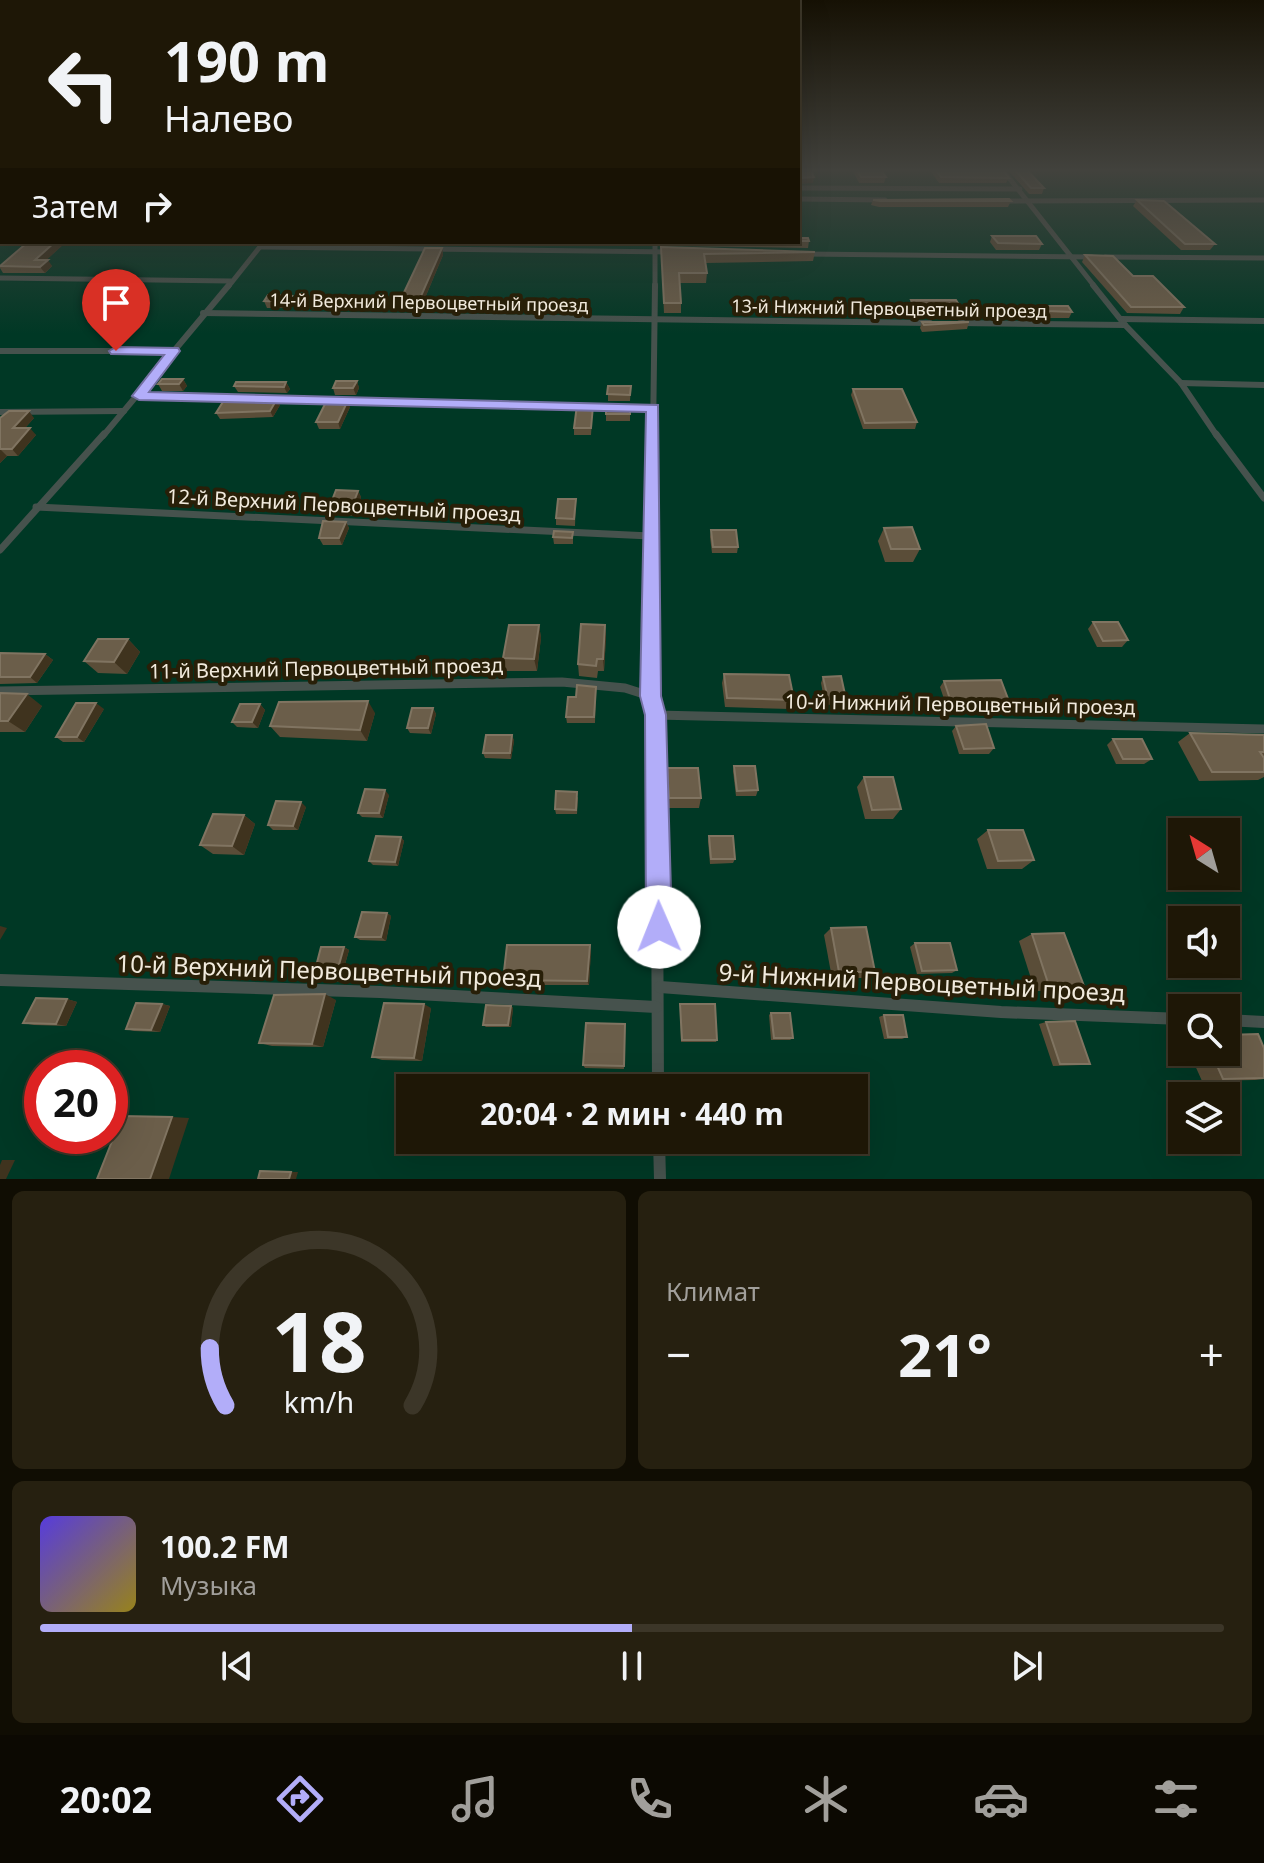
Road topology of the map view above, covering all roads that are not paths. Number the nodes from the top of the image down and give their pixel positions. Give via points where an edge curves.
1 (1049, 224) edge
2 (262, 244) edge
3 (655, 244) edge
4 (654, 252) junction
5 (685, 252) edge
6 (794, 254) edge
7 (1074, 257) junction
8 (1264, 258) edge
9 (0, 278) edge
10 (231, 281) junction
11 (203, 313) junction
12 (654, 320) junction
13 (1264, 321) edge
14 (1123, 322) junction
15 (936, 323) edge
16 (952, 323) edge
17 (0, 351) edge
18 (173, 351) junction
19 (1181, 383) junction
20 (1264, 385) edge
21 (139, 396) junction
22 (248, 398) edge
23 (263, 399) edge
24 (653, 408) junction
25 (124, 411) junction
26 (0, 412) edge
27 (12, 412) junction
28 (0, 424) edge
29 (1264, 498) edge
30 (36, 507) junction
31 (650, 536) junction
32 (0, 550) edge
33 (0, 691) edge
34 (650, 696) junction
35 (656, 715) junction
36 (1264, 729) edge
37 (0, 980) edge
38 (660, 987) junction
39 (656, 1007) junction
40 (1168, 1018) edge
41 (1240, 1021) edge
42 (1264, 1022) edge
43 (658, 1074) edge
44 (659, 1154) edge
45 (660, 1179) edge

1 - 7 lane
2 - 4 lane
2 - 10 lane
3 - 4 lane
4 - 5 lane
4 - 12 lane
6 - 7 lane
7 - 8 lane
7 - 14 lane
9 - 10 lane
10 - 11 lane
11 - 12 lane, 14-й Верхний Первоцветный проезд
11 - 18 lane
12 - 15 lane, 13-й Нижний Первоцветный проезд
12 - 24 lane
13 - 14 lane, 13-й Нижний Первоцветный проезд
14 - 16 lane, 13-й Нижний Первоцветный проезд
14 - 19 lane
17 - 18 lane
18 - 21 lane
19 - 20 lane
19 - 29 lane
21 - 22 lane
21 - 25 lane
23 - 24 lane
24 - 31 lane
25 - 27 lane
25 - 30 lane
26 - 27 lane
27 - 28 lane
30 - 31 lane, 12-й Верхний Первоцветный проезд
30 - 32 lane
31 - 34 lane
33 - 34 lane, 11-й Верхний Первоцветный проезд via 562,682
34 - 35 lane
35 - 36 lane, 10-й Нижний Первоцветный проезд
35 - 38 lane
37 - 39 lane, 10-й Верхний Первоцветный проезд
38 - 39 lane
38 - 40 lane, 9-й Нижний Первоцветный проезд
39 - 43 lane
41 - 42 lane
44 - 45 lane

